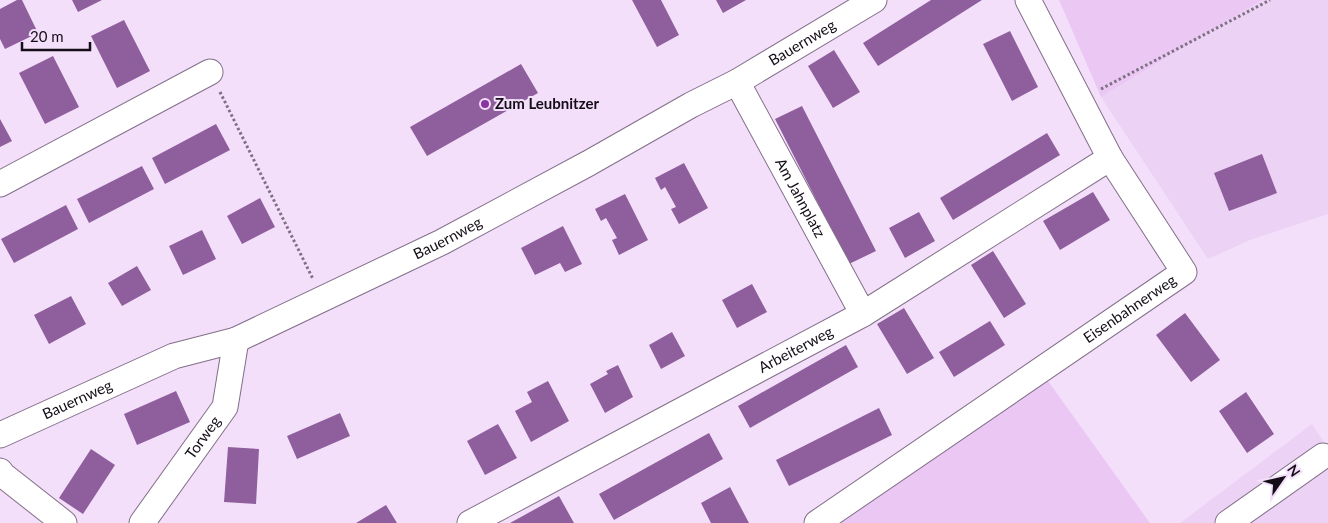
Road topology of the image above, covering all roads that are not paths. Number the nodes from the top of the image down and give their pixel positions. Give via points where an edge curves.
1 (874, 0) edge
2 (1028, 0) edge
3 (210, 72) road end
4 (737, 82) junction
5 (1110, 158) junction
6 (0, 184) edge
7 (863, 314) junction
8 (236, 340) junction
9 (0, 435) edge
10 (1323, 456) dead end
11 (0, 471) edge
12 (64, 523) edge
13 (142, 523) edge
14 (470, 523) edge
15 (817, 523) edge
16 (1228, 523) edge

1 - 4 street, Bauernweg
2 - 5 street, Eisenbahnerweg
3 - 6 street
4 - 7 street, Am Jahnplatz
4 - 8 street, Bauernweg via 442,242
5 - 7 street, Arbeiterweg
5 - 15 street, Eisenbahnerweg via 1184,272
7 - 14 street, Arbeiterweg
8 - 9 street, Bauernweg via 174,356
8 - 13 street, Torweg via 225,407
10 - 16 street
11 - 12 street

